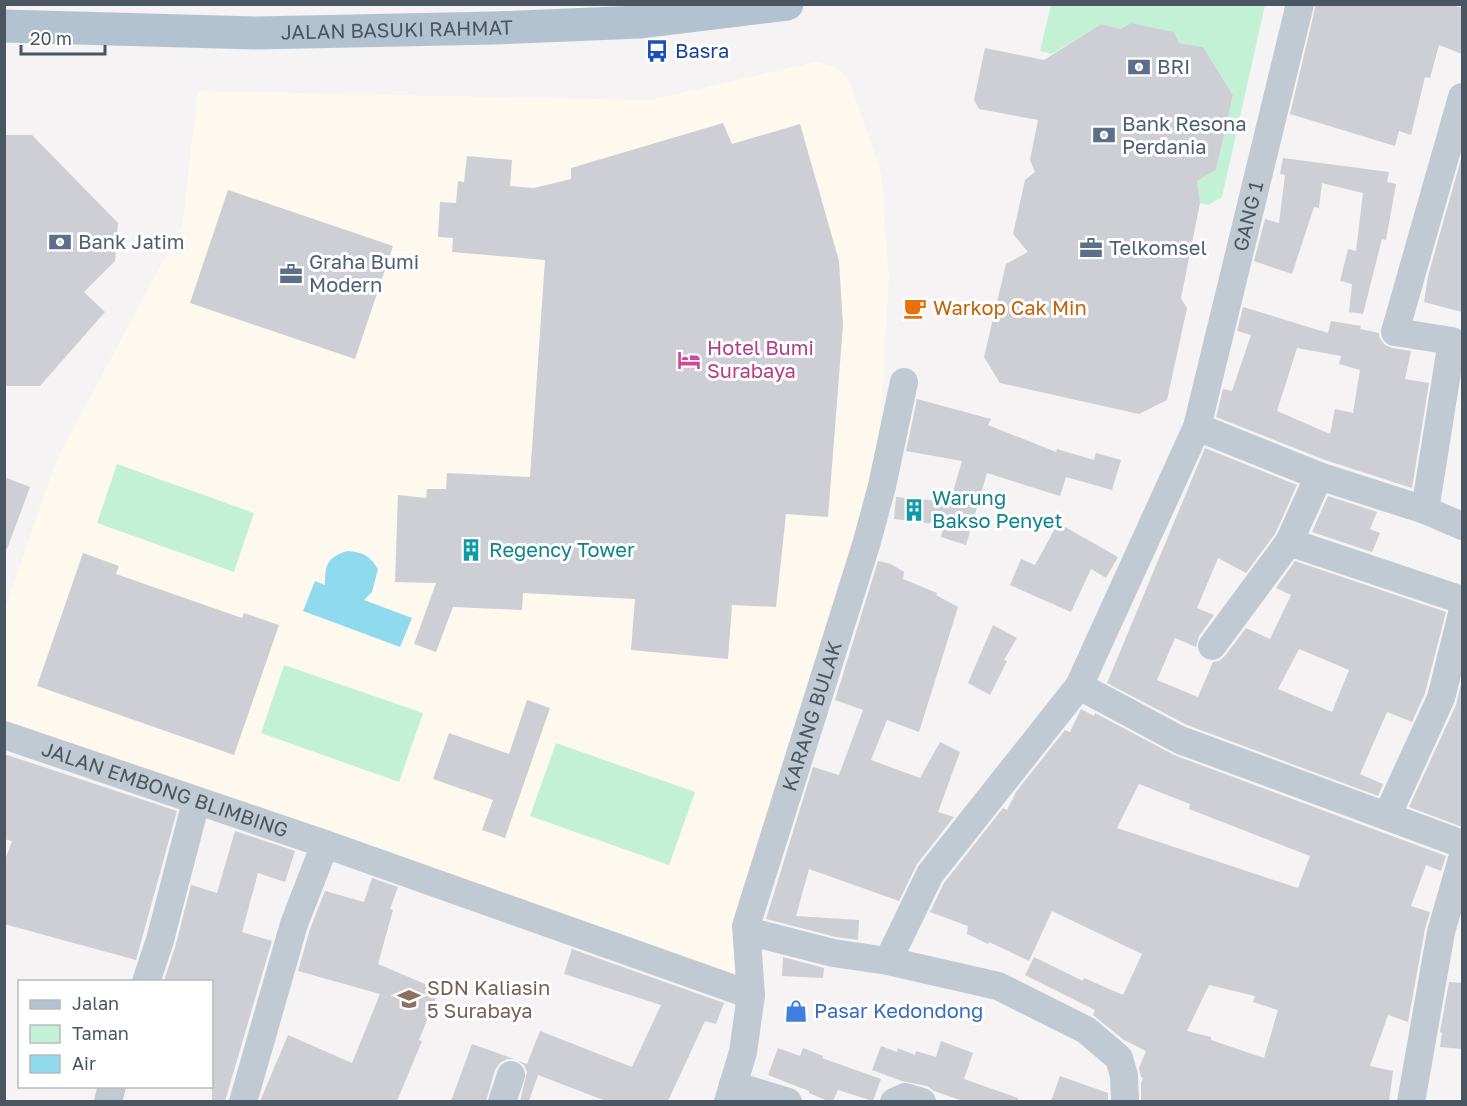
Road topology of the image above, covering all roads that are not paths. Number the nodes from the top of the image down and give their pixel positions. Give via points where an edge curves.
1 (787, 4) edge
2 (1300, 4) edge
3 (4, 26) edge
4 (1462, 97) edge
5 (904, 382) dead end
6 (1197, 427) junction
7 (1318, 476) junction
8 (1425, 510) junction
9 (1462, 526) edge
10 (1289, 542) junction
11 (1462, 600) edge
12 (1462, 614) edge
13 (1212, 646) dead end
14 (1079, 686) junction
15 (4, 735) edge
16 (196, 802) junction
17 (1387, 816) junction
18 (325, 844) junction
19 (1462, 844) edge
20 (1462, 859) edge
21 (748, 945) junction
22 (888, 961) junction
23 (146, 980) edge
24 (751, 995) junction
25 (512, 1075) dead end
26 (731, 1093) edge
27 (243, 1101) edge
28 (502, 1101) edge
29 (788, 1101) edge
30 (894, 1101) edge
31 (922, 1101) edge
32 (1125, 1101) edge
33 (1411, 1101) edge

1 - 3 main road, JALAN BASUKI RAHMAT via 639,22 495,28 256,33
2 - 6 street, GANG 1
4 - 8 street via 1395,332 1452,341
5 - 21 street, KARANG BULAK via 866,545 746,926
6 - 7 street
6 - 14 street, GANG 1
7 - 8 street
7 - 10 street
8 - 9 street
10 - 11 street
10 - 13 street
12 - 17 street via 1441,698
14 - 17 street via 1180,740
14 - 22 street, GANG 1 via 930,874
15 - 16 street, JALAN EMBONG BLIMBING
16 - 18 street, JALAN EMBONG BLIMBING
16 - 23 street
17 - 19 street
18 - 24 street, JALAN EMBONG BLIMBING
18 - 27 street via 294,924
20 - 33 street via 1441,932
21 - 22 street via 759,934 833,953
21 - 24 street, KARANG BULAK
22 - 32 street via 998,986 1086,1030 1119,1058
24 - 26 street, KARANG BULAK via 743,1052
25 - 28 street
26 - 29 street
30 - 31 street via 905,1097

